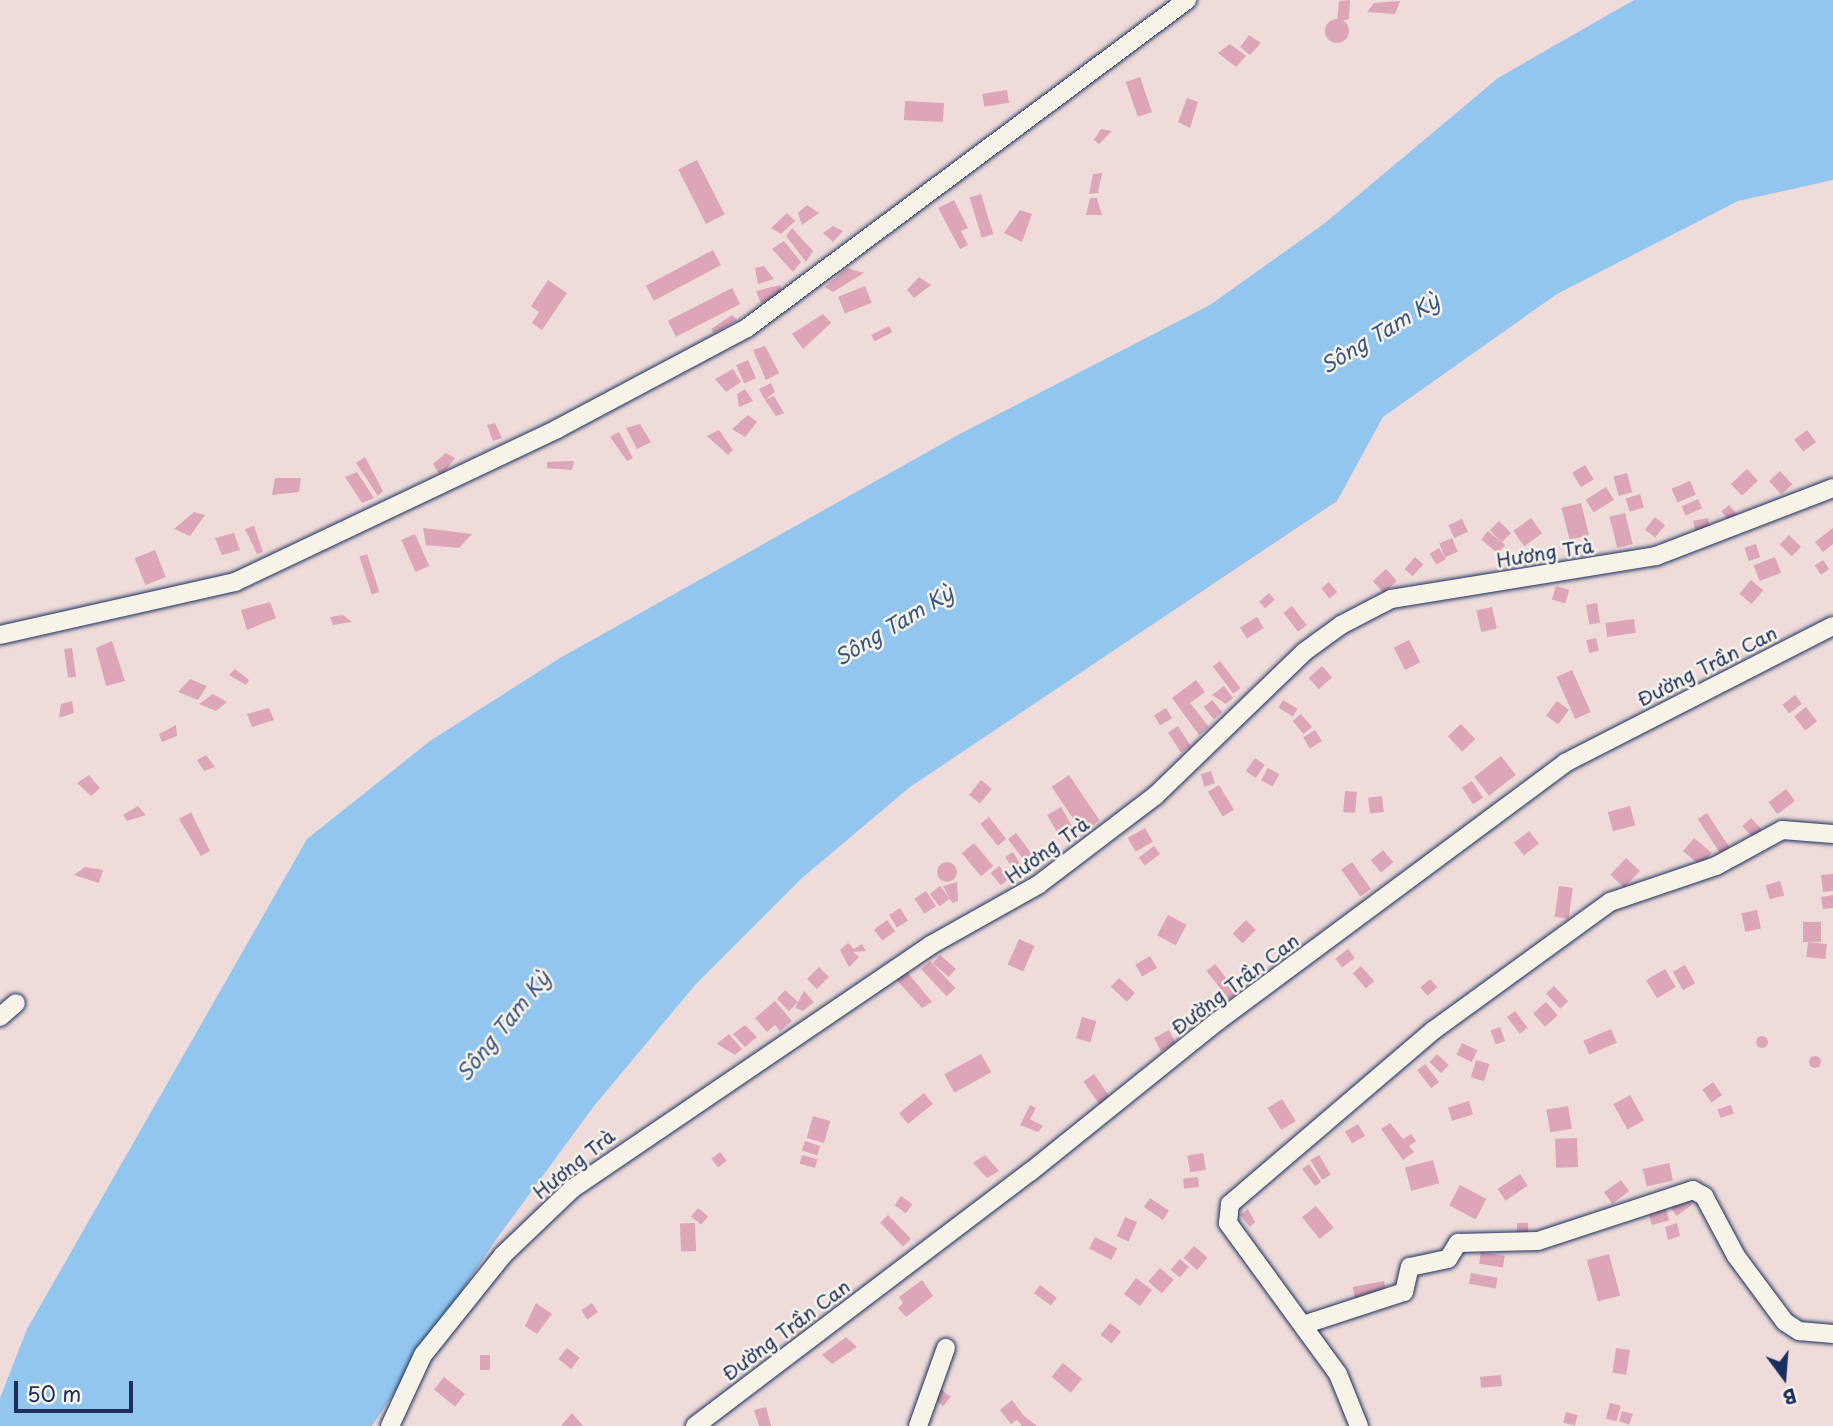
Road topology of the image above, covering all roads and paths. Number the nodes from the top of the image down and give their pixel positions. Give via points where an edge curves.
1 (1187, 0) edge
2 (1833, 488) edge
3 (1833, 626) edge
4 (0, 635) edge
5 (1833, 834) edge
6 (16, 1003) dead end
7 (0, 1017) edge
8 (1306, 1324) junction
9 (1833, 1334) edge
10 (946, 1348) dead end
11 (390, 1426) edge
12 (695, 1426) edge
13 (918, 1426) edge
14 (1359, 1426) edge

1 - 4 street via 747,328 557,429 235,582
2 - 11 street, Hương Trà via 1656,556 1391,599 1341,625 1304,652 1155,796 1038,885 931,945 572,1189 503,1255 423,1355
3 - 12 street, Đường Trần Can via 1565,763 1218,1021 1030,1172
5 - 8 street via 1782,830 1716,866 1610,902 1434,1030 1250,1184 1226,1210 1228,1223
6 - 7 street
8 - 9 street via 1405,1292 1410,1267 1448,1259 1458,1243 1551,1239 1693,1190 1704,1196 1737,1256 1785,1322 1799,1331
8 - 14 street via 1338,1374
10 - 13 street

